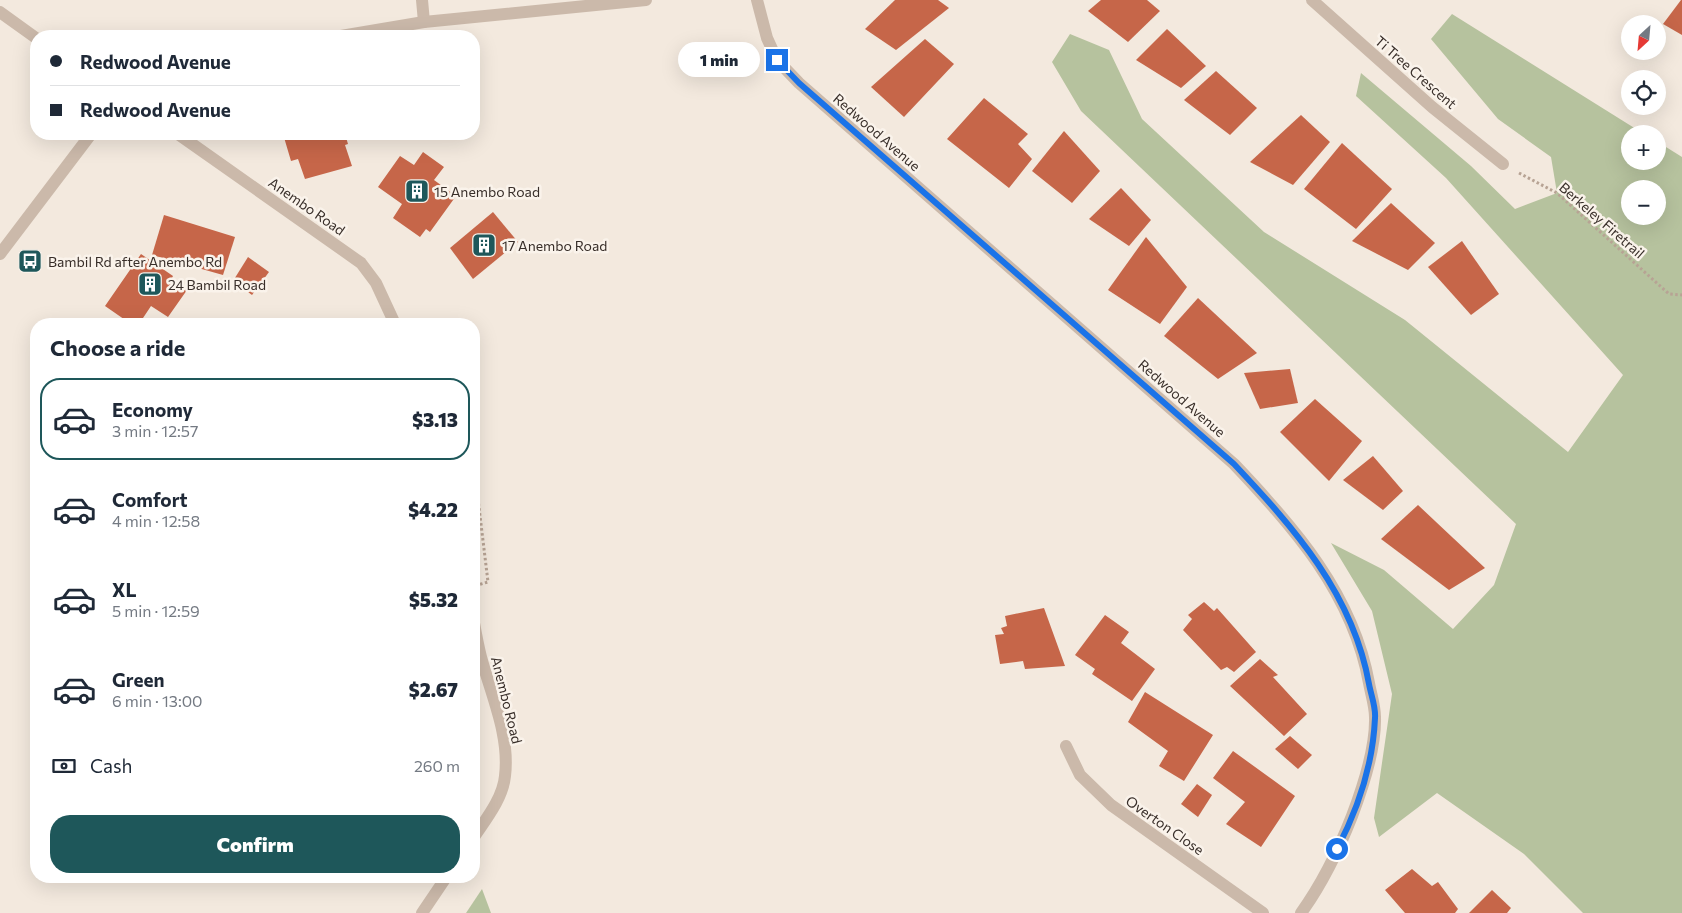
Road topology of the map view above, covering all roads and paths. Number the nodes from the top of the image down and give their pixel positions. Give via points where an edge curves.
1 (422, 0) edge
2 (646, 0) edge
3 (757, 0) edge
4 (1312, 0) edge
5 (0, 12) edge
6 (424, 22) junction
7 (377, 30) edge
8 (30, 34) edge
9 (86, 140) edge
10 (187, 140) edge
11 (1503, 164) joint
12 (0, 254) edge
13 (1682, 295) edge
14 (392, 318) edge
15 (480, 516) edge
16 (480, 584) edge
17 (480, 652) edge
18 (1066, 746) dead end
19 (480, 828) edge
20 (442, 883) edge
21 (1306, 911) edge
22 (422, 913) edge
23 (1263, 913) edge

1 - 6 street
2 - 6 street
3 - 21 street, Redwood Avenue via 767,38 777,60 799,83 1234,464 1297,534 1343,603 1366,665 1375,716 1370,759 1344,836
4 - 11 street, Ti Tree Crescent via 1432,107
5 - 8 street
6 - 7 street
9 - 12 street
10 - 14 street, Anembo Road via 361,263 376,283
11 - 13 path, Berkeley Firetrail via 1557,193 1669,294
15 - 16 path via 488,582
17 - 19 street, Anembo Road via 505,748 505,777 494,806
18 - 23 street, Overton Close via 1080,776 1111,806
20 - 22 street

